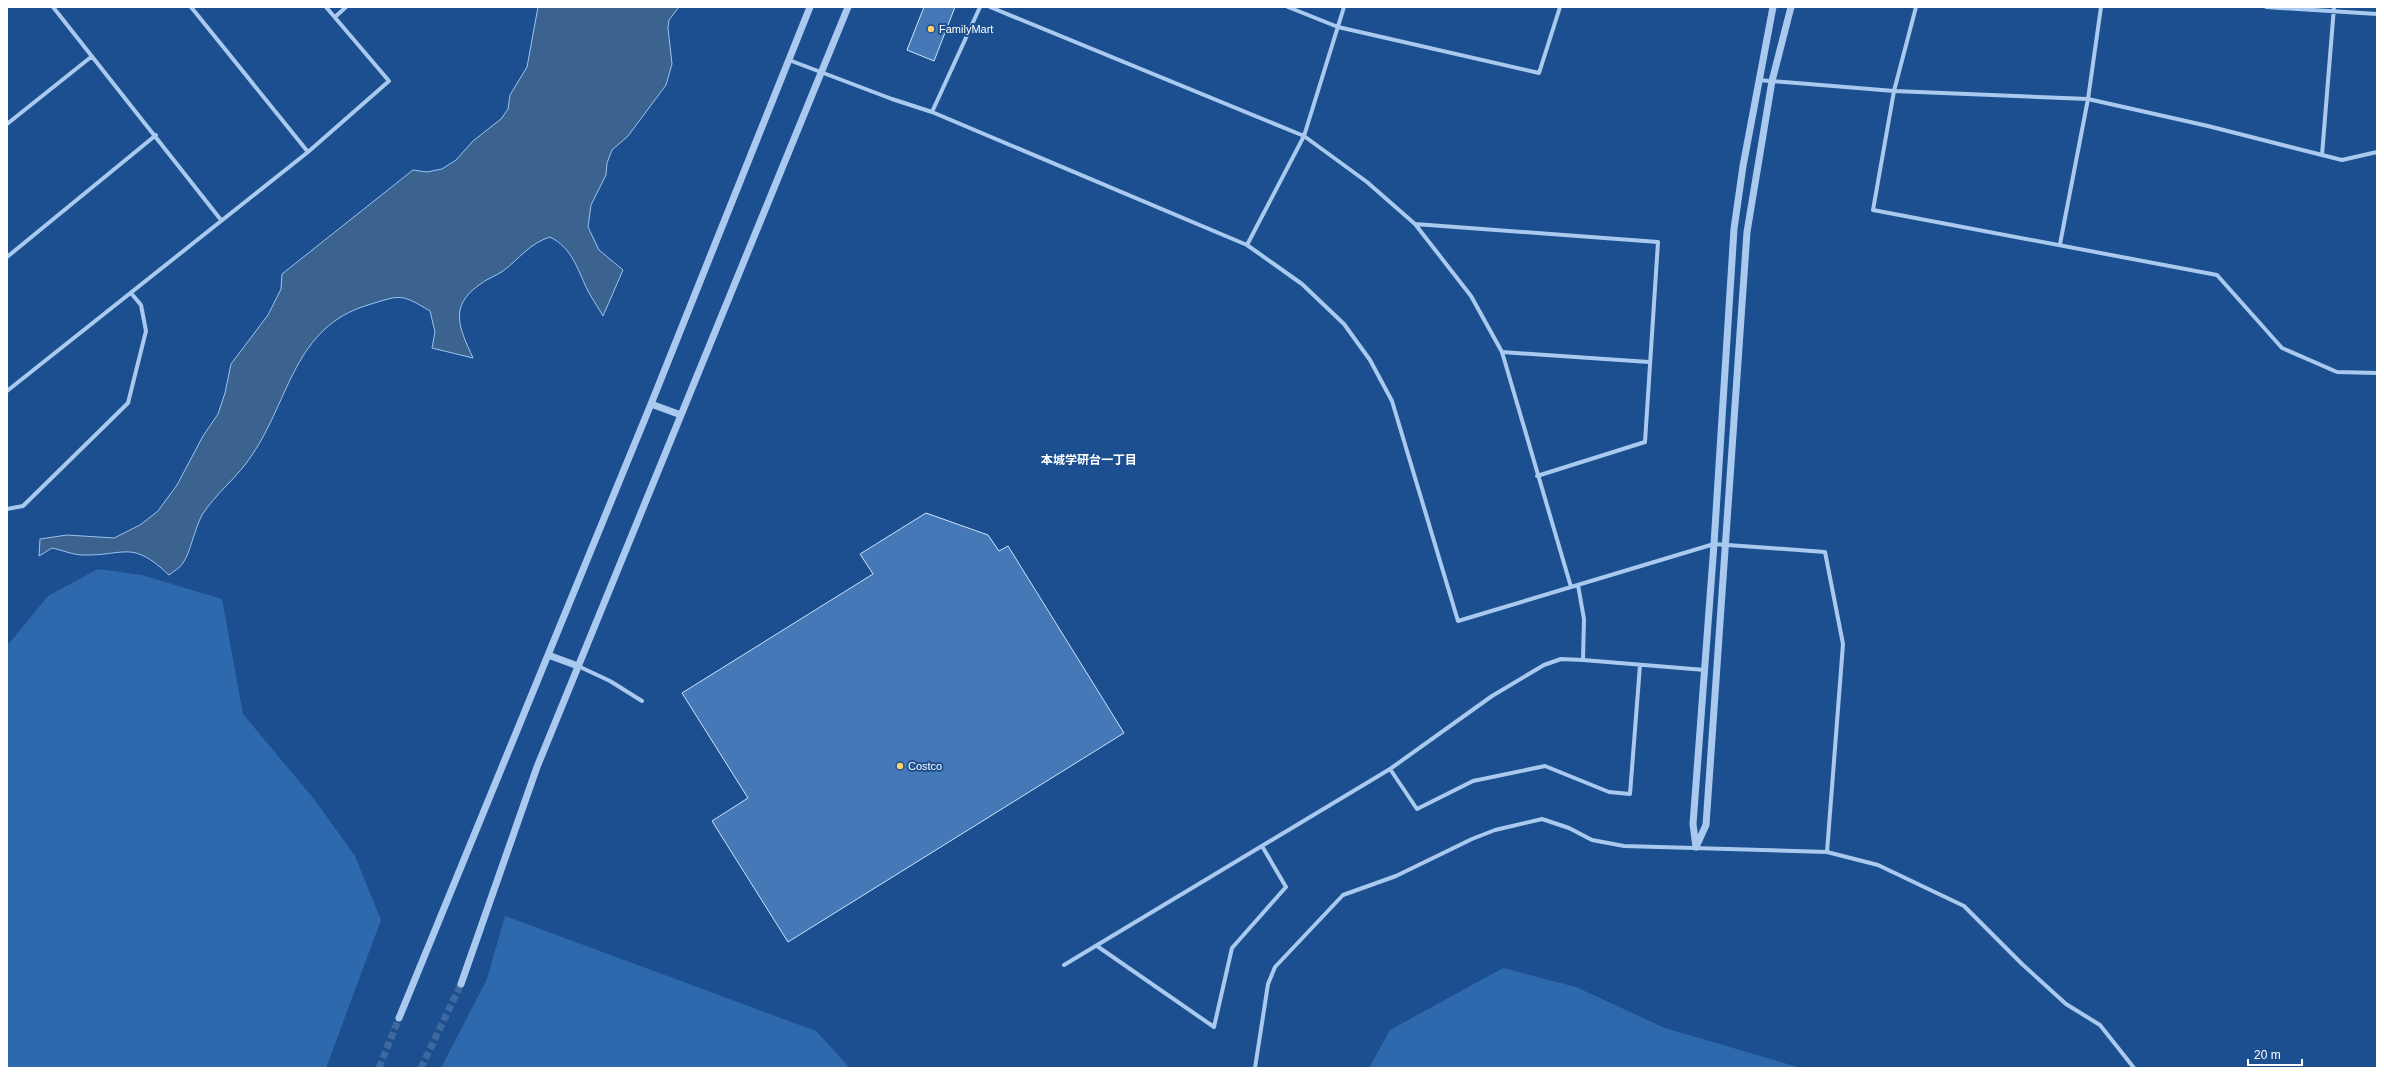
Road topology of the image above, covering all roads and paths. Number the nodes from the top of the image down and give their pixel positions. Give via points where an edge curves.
1 (53, 7) edge
2 (191, 7) edge
3 (326, 7) edge
4 (346, 7) edge
5 (810, 7) edge
6 (848, 7) edge
7 (980, 7) edge
8 (990, 7) edge
9 (1288, 7) edge
10 (1344, 7) edge
11 (1560, 7) edge
12 (1773, 7) edge
13 (1791, 7) edge
14 (1916, 7) edge
15 (2100, 7) edge
16 (2266, 7) edge
17 (2334, 9) edge
18 (2377, 14) edge
19 (335, 16) junction
20 (1338, 27) junction
21 (91, 57) junction
22 (789, 60) junction
23 (821, 73) junction
24 (1758, 80) junction
25 (1772, 81) junction
26 (1894, 91) junction
27 (2088, 99) junction
28 (932, 112) junction
29 (7, 124) edge
30 (156, 135) junction
31 (1304, 136) junction
32 (308, 152) junction
33 (2377, 152) edge
34 (2322, 155) junction
35 (221, 220) junction
36 (1415, 224) junction
37 (2060, 244) junction
38 (1248, 245) junction
39 (7, 256) edge
40 (131, 293) junction
41 (1502, 352) junction
42 (1649, 362) junction
43 (2377, 373) edge
44 (7, 391) edge
45 (651, 404) junction
46 (680, 415) junction
47 (1537, 476) junction
48 (7, 509) edge
49 (1714, 544) junction
50 (1726, 544) junction
51 (1578, 585) junction
52 (1571, 587) junction
53 (548, 655) junction
54 (1583, 660) junction
55 (1640, 665) junction
56 (578, 666) junction
57 (1705, 670) junction
58 (642, 701) dead end
59 (1390, 769) junction
60 (1262, 846) junction
61 (1696, 847) junction
62 (1827, 852) junction
63 (1097, 946) junction
64 (1064, 965) dead end
65 (461, 984) tunnel mouth
66 (399, 1018) tunnel mouth
67 (1255, 1068) edge
68 (2134, 1068) edge

1 - 21 street
2 - 32 street
3 - 19 street
4 - 19 street
5 - 22 street
6 - 23 street
7 - 28 street
8 - 31 street
9 - 20 street
10 - 20 street
11 - 20 street via 1539,73
12 - 24 street
13 - 25 street
14 - 26 street
15 - 27 street
16 - 17 street
17 - 18 street
17 - 34 street
19 - 32 street via 389,81
20 - 31 street
21 - 29 street
21 - 30 street
22 - 23 street
22 - 45 street
23 - 28 street
23 - 46 street
24 - 25 street
24 - 49 street via 1734,229
25 - 26 street
25 - 50 street via 1747,232
26 - 27 street
26 - 37 street via 1873,210
27 - 34 street
27 - 37 street
28 - 38 street
30 - 35 street
30 - 39 street
31 - 36 street via 1368,182
31 - 38 street
32 - 35 street
33 - 34 street via 2342,160
35 - 40 street
36 - 41 street via 1471,296
36 - 42 street via 1658,242
37 - 43 street via 2217,275 2282,348 2337,372
38 - 52 street via 1302,284 1344,324 1370,360 1392,401 1458,620
40 - 44 street
40 - 48 street via 140,305 146,331 128,403 23,506
41 - 42 street
41 - 47 street
42 - 47 street via 1645,442
45 - 46 street
45 - 53 street
46 - 56 street
47 - 52 street
49 - 50 street
49 - 51 street
49 - 57 street
50 - 61 street via 1706,825
50 - 62 street via 1825,552 1843,644
51 - 52 street
51 - 54 street via 1584,619
53 - 56 street
53 - 66 street
54 - 55 street
54 - 59 street via 1561,659 1544,665 1492,696
55 - 57 street
55 - 59 street via 1630,794 1609,792 1545,766 1473,781 1417,809
56 - 58 street via 610,681
56 - 65 street via 536,767
57 - 61 street via 1693,824
59 - 60 street
60 - 63 street
60 - 63 street via 1286,887 1232,948 1214,1027
61 - 62 street
61 - 67 street via 1624,846 1592,840 1569,828 1542,819 1495,830 1396,876 1343,895 1274,967 1268,984
62 - 68 street via 1878,865 1964,906 2066,1004 2100,1025
63 - 64 street

